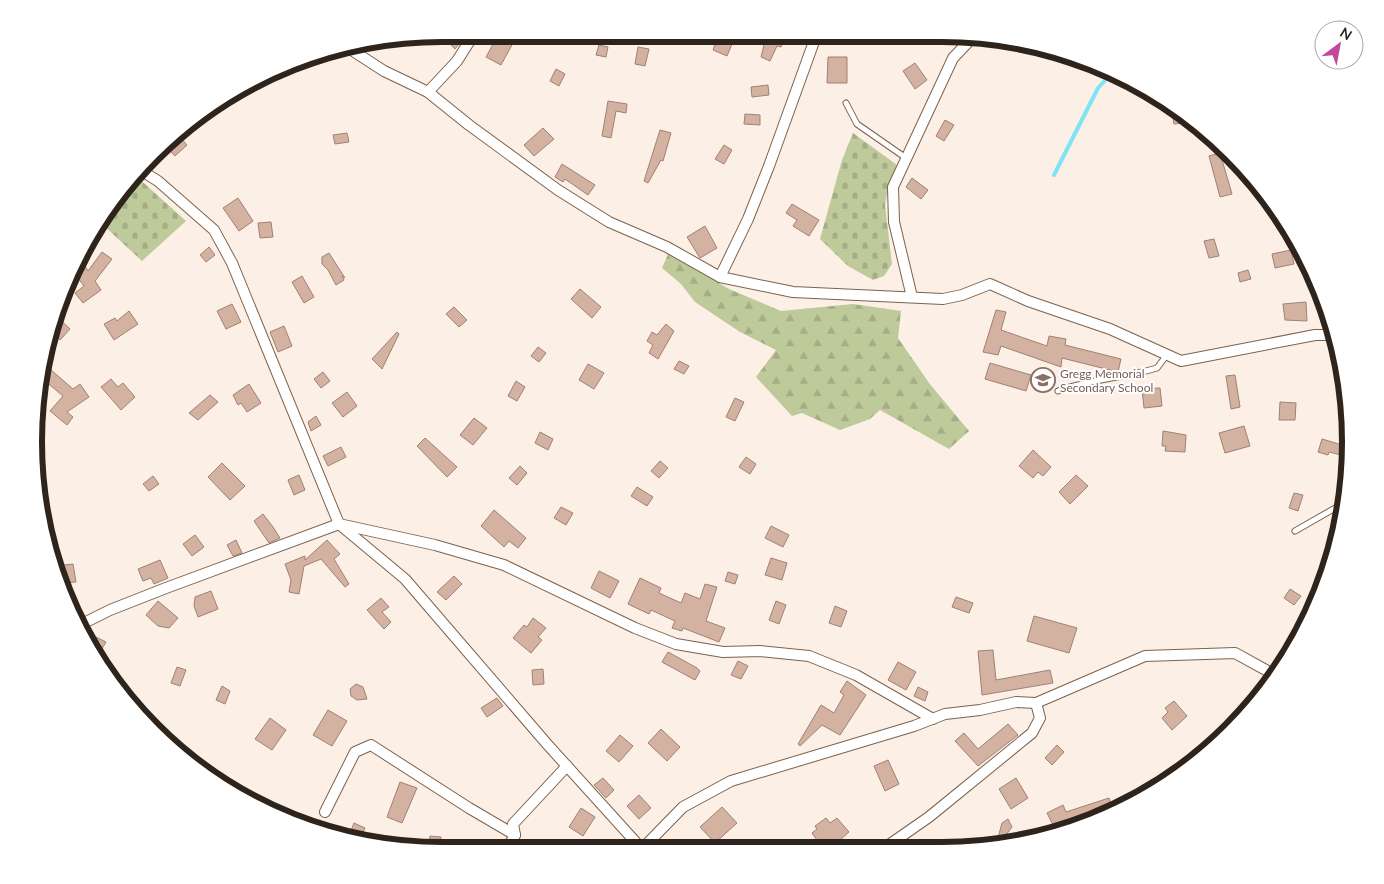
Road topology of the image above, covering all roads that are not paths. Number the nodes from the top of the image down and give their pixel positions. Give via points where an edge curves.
1 (469, 42) edge
2 (814, 42) edge
3 (967, 43) edge
4 (355, 52) edge
5 (428, 92) junction
6 (846, 103) dead end
7 (906, 158) junction
8 (147, 174) edge
9 (720, 276) junction
10 (912, 297) junction
11 (1327, 335) edge
12 (1166, 356) junction
13 (1058, 391) dead end
14 (1336, 508) edge
15 (339, 524) junction
16 (1295, 531) dead end
17 (86, 622) edge
18 (1269, 671) edge
19 (1036, 703) junction
20 (933, 719) junction
21 (567, 766) junction
22 (325, 812) dead end
23 (515, 835) junction
24 (511, 842) edge
25 (637, 842) edge
26 (648, 842) edge
27 (893, 842) edge

1 - 5 street via 457,61
2 - 9 street via 769,166
3 - 7 street via 953,58
4 - 5 street via 384,71
5 - 9 street via 558,190 609,222 667,247
6 - 7 lane via 857,124
7 - 10 street via 893,187 894,222
8 - 15 street via 214,230 232,263
9 - 10 street via 793,292
10 - 12 street via 943,299 990,284 1110,329
11 - 12 street via 1182,361
12 - 13 lane via 1157,368 1076,384
14 - 16 lane
15 - 17 street via 166,588
15 - 20 street via 504,564 635,628 676,644 723,652 760,651 808,656 856,675
15 - 21 street via 405,578
18 - 19 street via 1235,653 1145,656
19 - 20 street via 1016,702
19 - 27 street via 1040,718 1032,733 930,817
20 - 26 street via 731,781 683,808
21 - 23 street via 514,824
21 - 25 street
22 - 23 street via 355,752 371,745
23 - 24 street

